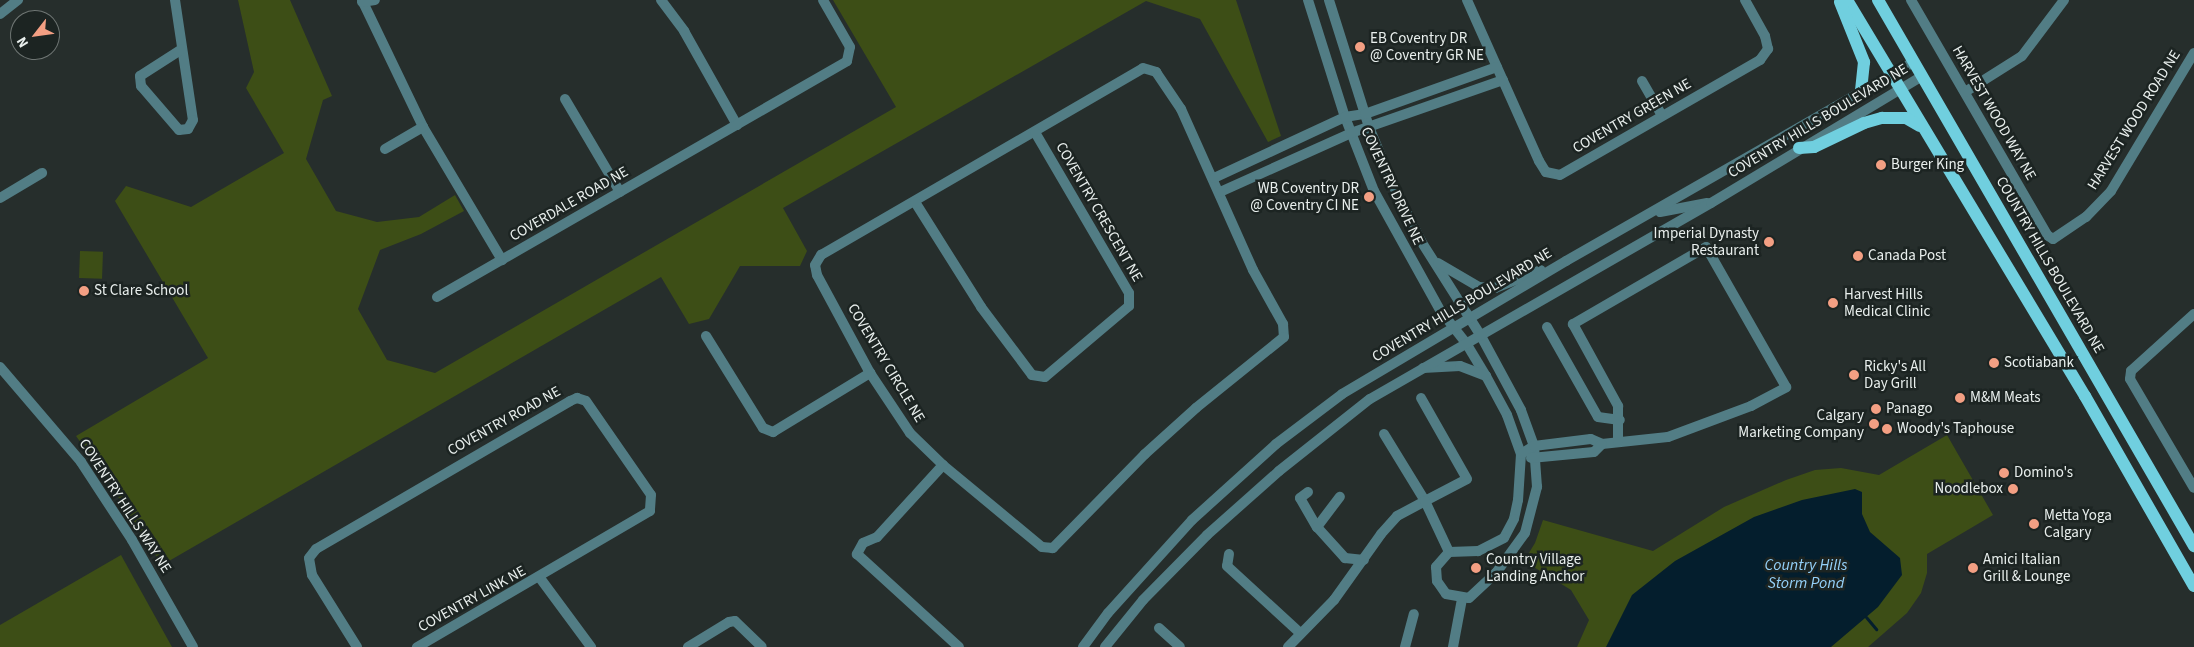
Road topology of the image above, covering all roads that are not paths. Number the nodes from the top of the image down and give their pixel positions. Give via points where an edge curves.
1 (18, 0) edge
2 (175, 0) edge
3 (375, 0) edge
4 (662, 0) edge
5 (823, 0) edge
6 (1308, 0) edge
7 (1329, 0) edge
8 (1468, 0) edge
9 (1745, 0) edge
10 (1840, 0) edge
11 (1847, 0) edge
12 (1878, 0) edge
13 (1911, 0) edge
14 (2064, 0) edge
15 (362, 1) edge
16 (0, 14) edge
17 (182, 49) junction
18 (2194, 53) edge
19 (1914, 62) junction
20 (1497, 67) junction
21 (1892, 76) junction
22 (1922, 76) junction
23 (1503, 80) junction
24 (1642, 81) dead end
25 (1900, 89) junction
26 (1965, 92) junction
27 (1861, 93) junction
28 (565, 99) dead end
29 (1365, 114) junction
30 (1662, 115) junction
31 (1345, 118) junction
32 (737, 125) junction
33 (1920, 126) junction
34 (423, 127) junction
35 (1370, 127) junction
36 (1035, 132) junction
37 (1350, 133) junction
38 (1799, 148) junction
39 (384, 149) dead end
40 (42, 172) dead end
41 (1214, 178) junction
42 (620, 192) junction
43 (1220, 192) junction
44 (0, 198) edge
45 (915, 202) junction
46 (1711, 203) junction
47 (1647, 215) junction
48 (2053, 239) joint
49 (502, 260) junction
50 (1434, 261) junction
51 (1566, 261) junction
52 (437, 297) dead end
53 (2194, 314) edge
54 (1470, 319) junction
55 (1547, 327) dead end
56 (1454, 329) junction
57 (706, 336) dead end
58 (1481, 336) junction
59 (1466, 343) junction
60 (0, 368) edge
61 (1420, 368) junction
62 (870, 373) junction
63 (1486, 376) junction
64 (1421, 398) dead end
65 (1620, 420) junction
66 (1384, 434) dead end
67 (1618, 442) junction
68 (1602, 444) junction
69 (1534, 446) junction
70 (1521, 454) junction
71 (1536, 460) junction
72 (943, 465) junction
73 (2194, 488) edge
74 (1308, 492) dead end
75 (1340, 497) dead end
76 (1425, 501) junction
77 (1317, 526) junction
78 (2194, 546) edge
79 (1448, 552) junction
80 (1229, 554) dead end
81 (1364, 560) junction
82 (540, 578) junction
83 (2194, 586) edge
84 (1462, 599) junction
85 (1414, 614) dead end
86 (1159, 628) dead end
87 (1299, 632) junction
88 (193, 647) edge
89 (357, 647) edge
90 (418, 647) edge
91 (591, 647) edge
92 (688, 647) edge
93 (762, 647) edge
94 (959, 647) edge
95 (1082, 647) edge
96 (1105, 647) edge
97 (1180, 647) edge
98 (1288, 647) edge
99 (1405, 647) edge
100 (1453, 647) edge

1 - 16 street
2 - 17 street
3 - 15 street
4 - 32 street via 684,31
5 - 32 street, COVERDALE ROAD NE via 850,47 847,61
6 - 31 street, COVENTRY DRIVE NE
7 - 29 street, COVENTRY DRIVE NE
8 - 20 street, COVENTRY GREEN NE
9 - 30 street, COVENTRY GREEN NE via 1766,36 1768,48 1760,60
10 - 27 main road via 1864,62
11 - 21 main road
12 - 19 main road, COUNTRY HILLS BOULEVARD NE
13 - 26 street, HARVEST WOOD WAY NE
14 - 26 street via 2022,56
15 - 34 street, COVERDALE ROAD NE
17 - 17 street via 140,76 141,86 179,130 188,129 193,120
18 - 48 street, HARVEST WOOD ROAD NE via 2111,190 2086,217
19 - 21 street, COVENTRY HILLS BOULEVARD NE
19 - 22 main road, COUNTRY HILLS BOULEVARD NE
20 - 23 street, COVENTRY GREEN NE
20 - 29 street
21 - 25 main road
21 - 27 street, COVENTRY HILLS BOULEVARD NE
22 - 25 street, COVENTRY HILLS BOULEVARD NE
22 - 78 main road, COUNTRY HILLS BOULEVARD NE
23 - 30 street, COVENTRY GREEN NE via 1546,172 1560,175
23 - 35 street
24 - 30 street
25 - 33 main road
25 - 38 street, COVENTRY HILLS BOULEVARD NE
26 - 48 street, HARVEST WOOD WAY NE via 2047,235
27 - 47 street, COVENTRY HILLS BOULEVARD NE
28 - 42 street
29 - 31 street
29 - 35 street, COVENTRY DRIVE NE
31 - 37 street, COVENTRY DRIVE NE
31 - 41 street
32 - 42 street, COVERDALE ROAD NE
33 - 38 main road via 1906,118 1882,118 1814,147
33 - 83 main road via 2074,379
34 - 39 street
34 - 49 street, COVERDALE ROAD NE
35 - 37 street
35 - 50 street, COVENTRY DRIVE NE via 1392,183
36 - 41 street, COVENTRY CIRCLE NE via 1143,68 1156,72 1181,109
36 - 45 street, COVENTRY CIRCLE NE
36 - 45 street, COVENTRY CRESCENT NE via 1129,293 1129,306 1045,377 1032,375 981,307
37 - 43 street
37 - 56 street, COVENTRY DRIVE NE via 1374,191 1405,251
38 - 46 street, COVENTRY HILLS BOULEVARD NE
40 - 44 street
41 - 43 street, COVENTRY CIRCLE NE
42 - 49 street, COVERDALE ROAD NE
43 - 72 street, COVENTRY CIRCLE NE via 1253,270 1284,324 1284,338 1277,346 1196,408 1132,467 1053,548 1042,547
45 - 62 street, COVENTRY CIRCLE NE via 821,255 815,265 817,275
46 - 47 street
46 - 58 street, COVENTRY HILLS BOULEVARD NE
47 - 51 street, COVENTRY HILLS BOULEVARD NE
49 - 52 street
50 - 51 street via 1479,288 1495,288
50 - 54 street, COVENTRY DRIVE NE
51 - 54 street, COVENTRY HILLS BOULEVARD NE
53 - 73 street via 2131,371 2130,379
54 - 56 street, COVENTRY HILLS BOULEVARD NE
54 - 58 street, COVENTRY DRIVE NE
55 - 65 street via 1598,417
56 - 59 street, COVENTRY DRIVE NE
56 - 95 street, COVENTRY HILLS BOULEVARD NE via 1342,394 1276,444 1192,520 1108,613
57 - 62 street via 762,428 773,432
58 - 59 street, COVENTRY HILLS BOULEVARD NE
58 - 69 street, COVENTRY DRIVE NE via 1521,410
59 - 61 street, COVENTRY HILLS BOULEVARD NE
59 - 63 street, COVENTRY DRIVE NE
60 - 88 street, COVENTRY HILLS WAY NE via 81,462 132,540
61 - 63 street via 1460,366
61 - 96 street, COVENTRY HILLS BOULEVARD NE via 1370,399 1272,477 1207,535 1143,600
62 - 72 street, COVENTRY CIRCLE NE via 910,433
63 - 70 street, COVENTRY DRIVE NE via 1507,415
64 - 76 street via 1466,479
65 - 67 street
65 - 67 street via 1618,406 1573,324 1706,247 1786,387 1751,406 1668,437
66 - 76 street
67 - 68 street
68 - 69 street via 1591,440
68 - 71 street via 1594,452
69 - 70 street
69 - 71 street, COVENTRY DRIVE NE
70 - 71 street
70 - 79 street via 1518,500 1514,519 1504,538 1478,551
71 - 84 street, COVENTRY DRIVE NE via 1536,487 1525,533 1496,573 1475,594
72 - 94 street via 877,536 863,543 857,554
74 - 77 street via 1300,498
75 - 77 street
76 - 79 street
76 - 81 street via 1397,516 1380,534
77 - 81 street via 1345,558
79 - 84 street via 1436,567 1437,581 1446,594
80 - 87 street via 1227,566
81 - 87 street via 1334,600
82 - 89 street, COVENTRY ROAD NE via 645,515 652,505 650,495 621,450 586,401 577,398 316,549 309,558 312,575
82 - 90 street, COVENTRY LINK NE
82 - 91 street
84 - 100 street
85 - 99 street
86 - 97 street
87 - 98 street
92 - 93 street via 735,621

